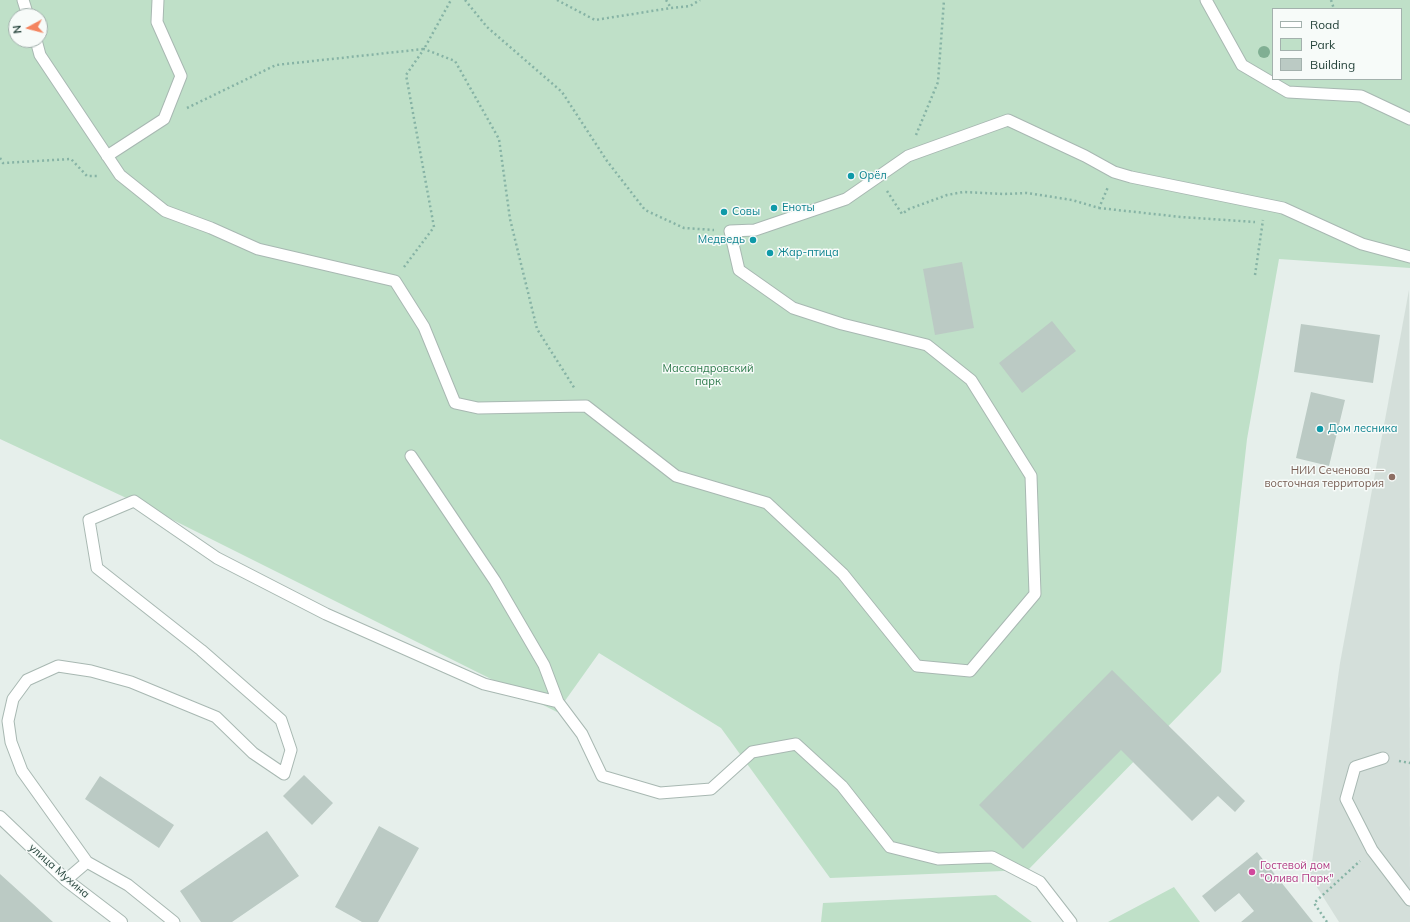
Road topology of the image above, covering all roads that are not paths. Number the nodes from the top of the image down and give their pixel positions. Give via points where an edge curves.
1 (158, 0) edge
2 (1206, 0) edge
3 (38, 48) edge
4 (1410, 119) edge
5 (107, 156) junction
6 (1410, 257) edge
7 (411, 456) dead end
8 (558, 702) junction
9 (1383, 758) dead end
10 (0, 817) edge
11 (87, 862) junction
12 (66, 880) junction
13 (1410, 900) edge
14 (120, 922) edge
15 (174, 922) edge
16 (1071, 922) edge

1 - 5 lane via 157,22 181,76 164,119
2 - 4 lane via 1242,65 1288,92 1361,96
3 - 5 lane via 40,55
5 - 6 lane via 120,175 165,211 258,249 395,281 424,327 455,404 478,408 586,406 676,476 767,503 842,574 917,666 970,671 1035,594 1031,476 971,380 927,345 842,324 793,308 739,270 730,231 755,230 846,199 908,156 1008,120 1114,172 1283,208 1362,244
7 - 8 lane via 495,581 544,666
8 - 11 lane via 484,684 326,614 217,558 134,501 89,520 97,568 201,650 281,720 292,750 284,774 253,753 216,716 131,682 91,671 58,666 27,680 13,699 8,721 11,742 22,771
8 - 16 lane via 582,734 602,776 660,793 711,788 752,752 796,744 842,786 890,847 938,859 992,857 1040,882
9 - 13 lane via 1355,767 1346,799 1372,850
10 - 12 street, улица Мухина
11 - 12 lane
11 - 15 lane via 128,885
12 - 14 street, улица Мухина

